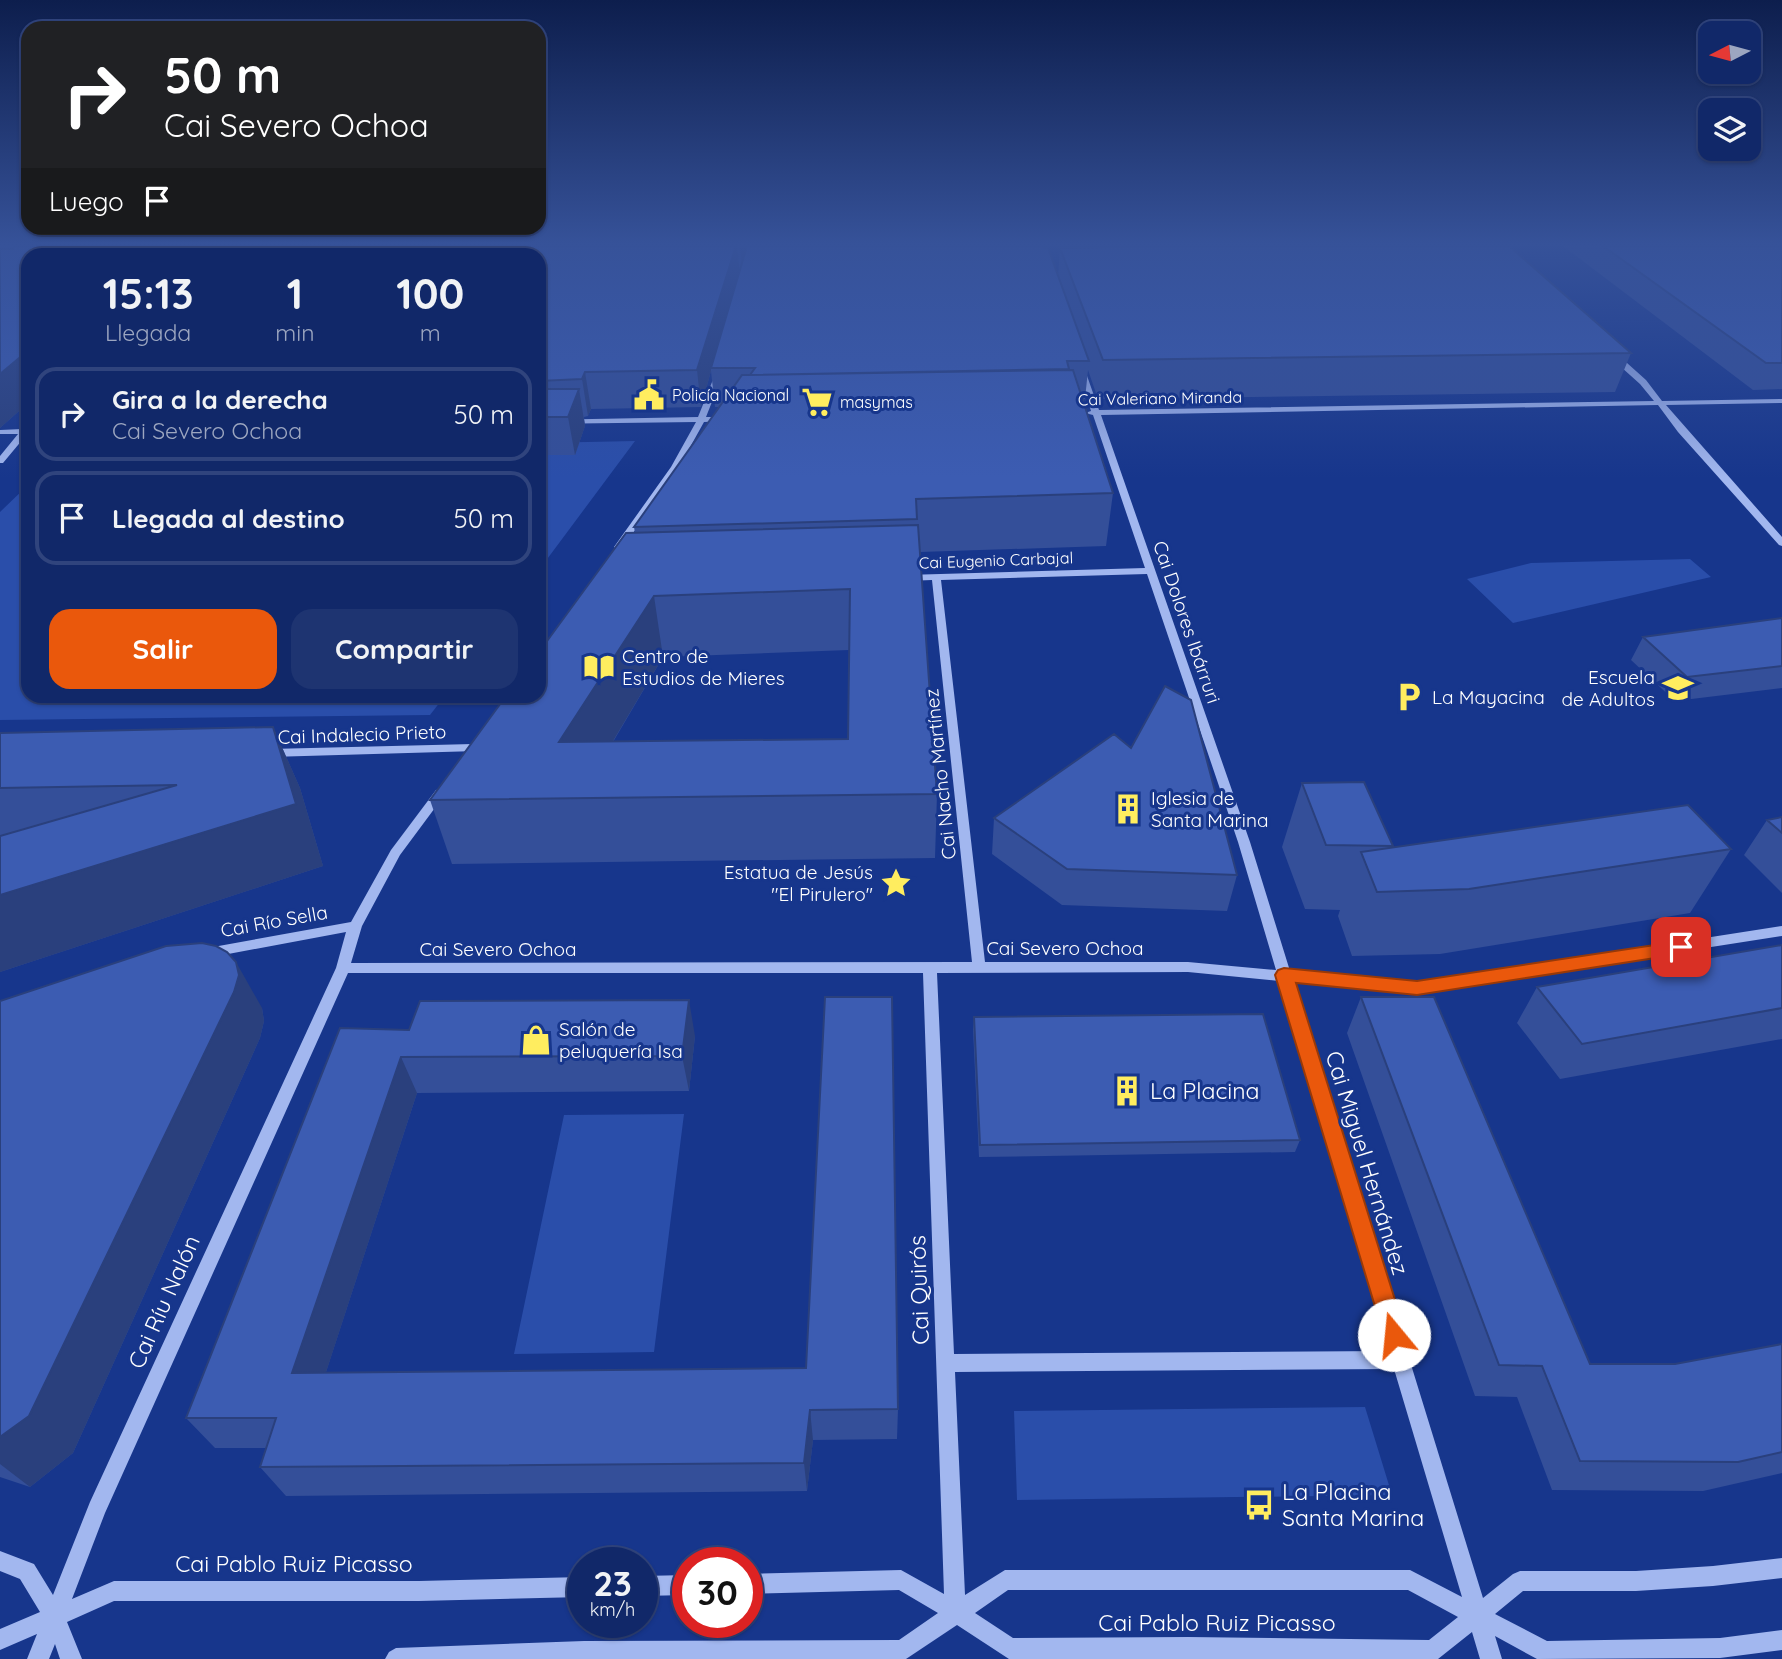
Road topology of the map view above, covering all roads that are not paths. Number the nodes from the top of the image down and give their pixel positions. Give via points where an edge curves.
1 (1607, 349) edge
2 (1076, 356) edge
3 (719, 373) edge
4 (1782, 401) edge
5 (1660, 404) junction
6 (1096, 413) junction
7 (1082, 414) edge
8 (702, 419) junction
9 (743, 419) edge
10 (546, 422) edge
11 (21, 430) edge
12 (0, 432) edge
13 (21, 437) edge
14 (0, 461) edge
15 (1782, 544) edge
16 (613, 555) edge
17 (1150, 570) junction
18 (936, 577) junction
19 (895, 579) edge
20 (473, 749) edge
21 (256, 754) edge
22 (450, 780) edge
23 (1244, 842) joint
24 (355, 926) junction
25 (1782, 931) edge
26 (192, 955) edge
27 (930, 967) junction
28 (979, 967) junction
29 (343, 968) junction
30 (1284, 975) junction
31 (1402, 1360) junction
32 (944, 1363) junction
33 (0, 1561) edge
34 (1782, 1568) edge
35 (763, 1584) edge
36 (567, 1587) edge
37 (955, 1612) junction
38 (1476, 1615) junction
39 (55, 1618) junction
40 (0, 1640) edge
41 (1782, 1640) edge
42 (38, 1659) edge
43 (71, 1659) edge
44 (396, 1659) edge
45 (1491, 1659) edge

1 - 5 street
2 - 6 street, Cai Dolores Ibárruri
3 - 8 street
4 - 5 street, Cai Valeriano Miranda
5 - 6 street, Cai Valeriano Miranda
5 - 15 street
6 - 7 street, Cai Valeriano Miranda
6 - 17 street, Cai Dolores Ibárruri
8 - 9 street
8 - 10 street
8 - 16 street
11 - 12 street
13 - 14 street
17 - 18 street, Cai Eugenio Carbajal
17 - 23 street, Cai Dolores Ibárruri
18 - 19 street, Cai Eugenio Carbajal
18 - 28 street, Cai Nacho Martínez
20 - 21 street, Cai Indalecio Prieto
22 - 24 street, Cai Ríu Nalón via 395,853
23 - 30 street, Cai Miguel Hernández
24 - 26 street, Cai Río Sella
24 - 29 street, Cai Ríu Nalón
25 - 30 street, Cai Severo Ochoa via 1417,988
27 - 28 street, Cai Severo Ochoa
27 - 29 street, Cai Severo Ochoa
27 - 32 street, Cai Quirós
28 - 30 street, Cai Severo Ochoa via 1188,967
29 - 39 street, Cai Ríu Nalón via 97,1509
30 - 31 street, Cai Miguel Hernández
31 - 32 street
31 - 38 street, Cai Miguel Hernández
32 - 37 street, Cai Quirós
33 - 39 street via 27,1571
34 - 38 street, Cai Pablo Ruiz Picasso via 1636,1581 1520,1581
35 - 37 street, Cai Pablo Ruiz Picasso via 901,1580
36 - 39 street, Cai Pablo Ruiz Picasso via 114,1591
37 - 38 street, Cai Pablo Ruiz Picasso via 1005,1580 1410,1580
37 - 38 street, Cai Pablo Ruiz Picasso via 1010,1649 1432,1651
37 - 44 street, Cai Pablo Ruiz Picasso via 902,1650 584,1651
38 - 41 street, Cai Pablo Ruiz Picasso via 1545,1652 1720,1648
38 - 45 street, Cai Miguel Hernández
39 - 40 street, Cai Pablo Ruiz Picasso
39 - 42 street, Cai Ríu Nalón
39 - 43 street

